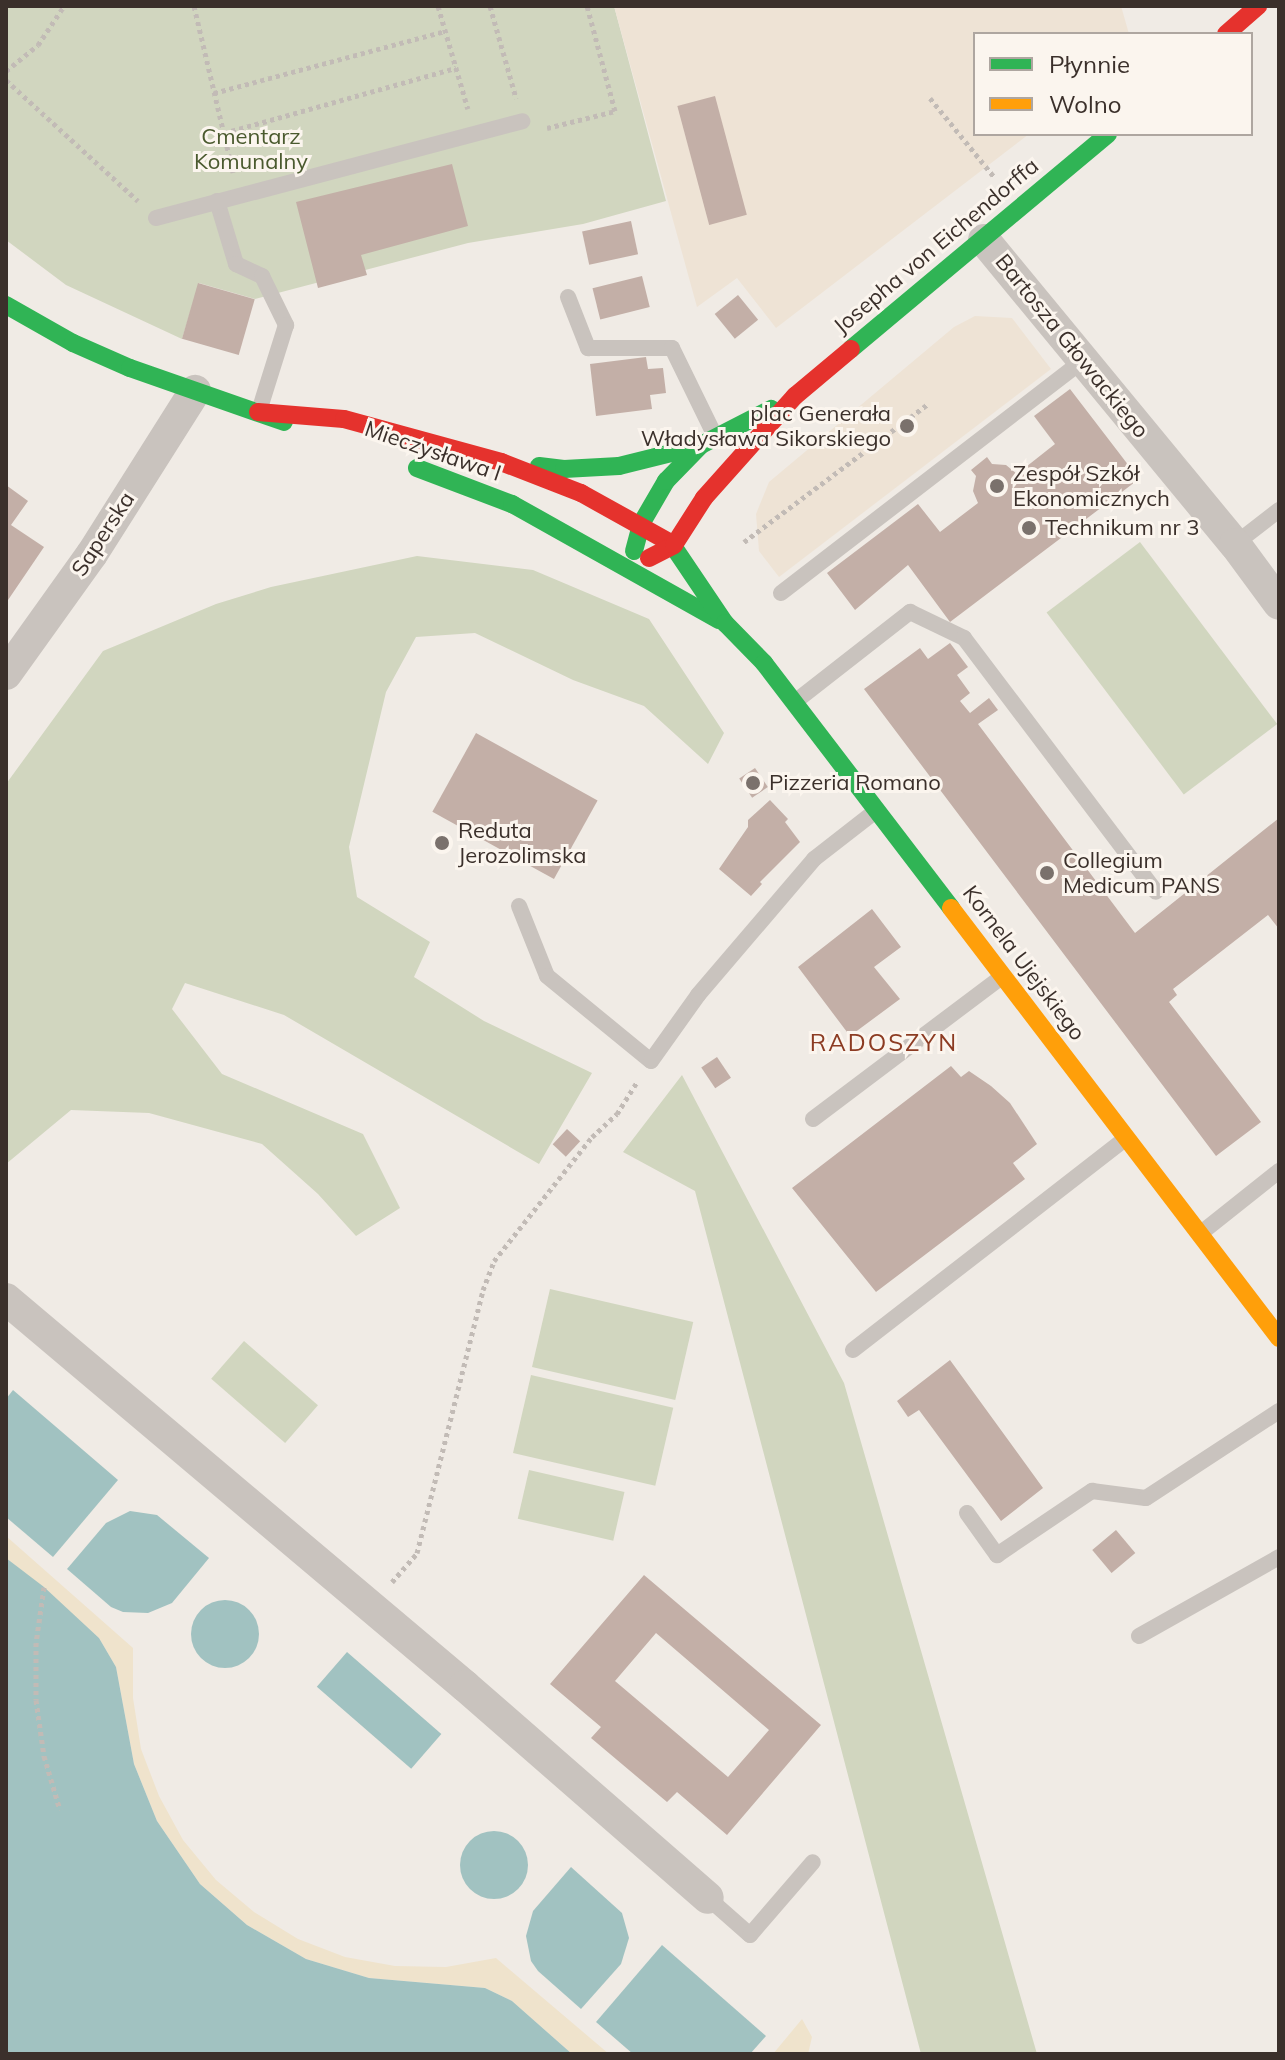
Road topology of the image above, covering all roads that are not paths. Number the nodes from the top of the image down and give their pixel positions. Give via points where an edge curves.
1 (1258, 6) edge
2 (1228, 32) edge
3 (522, 121) road end
4 (1106, 136) edge
5 (217, 201) junction
6 (156, 218) road end
7 (984, 240) junction
8 (568, 297) dead end
9 (6, 305) edge
10 (1084, 360) junction
11 (195, 391) junction
12 (795, 396) junction
13 (258, 412) junction
14 (312, 434) dead end
15 (709, 442) junction
16 (397, 462) dead end
17 (501, 462) junction
18 (1279, 510) edge
19 (641, 524) junction
20 (1235, 544) junction
21 (674, 545) junction
22 (629, 569) junction
23 (781, 593) dead end
24 (1279, 604) edge
25 (725, 623) junction
26 (6, 674) edge
27 (795, 702) junction
28 (878, 809) junction
29 (1156, 892) dead end
30 (519, 906) dead end
31 (1004, 976) junction
32 (813, 1119) dead end
33 (1126, 1137) junction
34 (1279, 1171) edge
35 (1200, 1234) junction
36 (6, 1299) edge
37 (1279, 1338) edge
38 (853, 1350) dead end
39 (1279, 1411) edge
40 (967, 1513) dead end
41 (1279, 1557) edge
42 (1139, 1636) dead end
43 (813, 1862) dead end
44 (708, 1898) joint

1 - 2 main road
3 - 5 lane
4 - 7 main road, Josepha von Eichendorffa
5 - 6 lane
5 - 13 lane via 236,264 262,276 286,325
7 - 10 street, Bartosza Głowackiego
7 - 12 main road, Josepha von Eichendorffa
8 - 15 lane via 588,348 672,348
9 - 11 main road, Mieczysława I via 18,320
10 - 20 street, Bartosza Głowackiego
10 - 23 lane
11 - 13 main road, Mieczysława I
11 - 26 street, Saperska via 92,554
12 - 15 main road, Josepha von Eichendorffa
12 - 21 main road, Josepha von Eichendorffa via 704,498
13 - 14 main road, Mieczysława I
13 - 17 main road, Mieczysława I via 344,419
15 - 17 main road via 619,466 564,469
15 - 19 main road, Josepha von Eichendorffa via 666,481
16 - 22 main road, Mieczysława I via 512,504
17 - 19 main road, Mieczysława I via 581,493
18 - 20 lane
19 - 21 main road, Kornela Ujejskiego
19 - 22 main road, Josepha von Eichendorffa
20 - 24 street, Bartosza Głowackiego
21 - 22 main road, Josepha von Eichendorffa
21 - 25 main road, Kornela Ujejskiego
22 - 25 main road, Kornela Ujejskiego
25 - 27 main road, Kornela Ujejskiego
27 - 28 main road, Kornela Ujejskiego
27 - 29 lane via 910,612 964,638
28 - 30 lane via 814,859 698,995 651,1061 547,976
28 - 31 main road, Kornela Ujejskiego
31 - 32 lane
31 - 33 main road, Kornela Ujejskiego
33 - 35 main road, Kornela Ujejskiego
33 - 38 lane
34 - 35 lane
35 - 37 main road, Kornela Ujejskiego
36 - 44 street
39 - 40 lane via 1146,1498 1092,1491 997,1555
41 - 42 lane
43 - 44 lane via 750,1935

